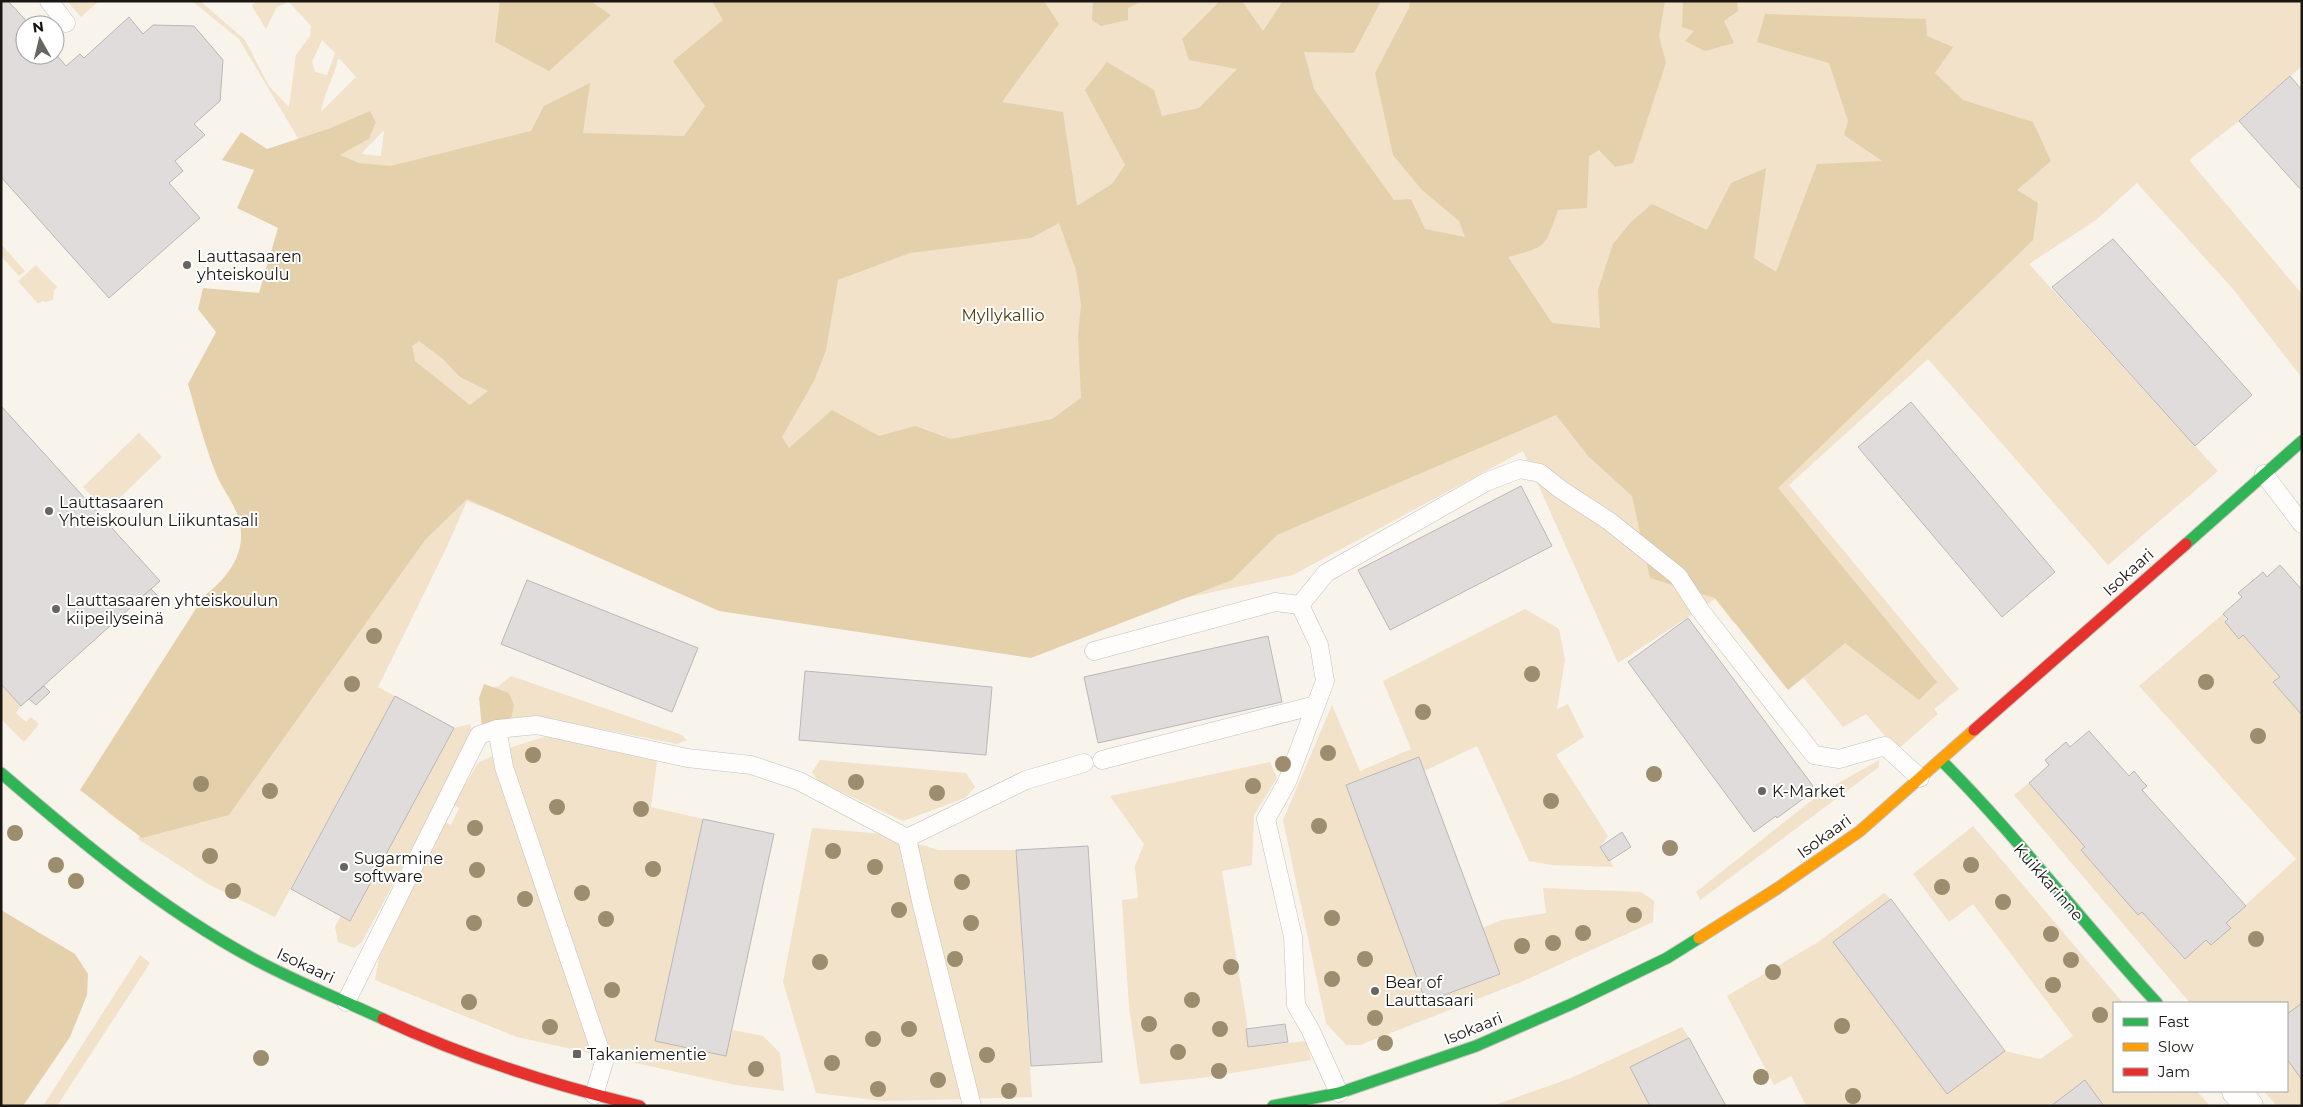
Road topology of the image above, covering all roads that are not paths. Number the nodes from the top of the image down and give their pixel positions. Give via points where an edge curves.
1 (49, 1) edge
2 (66, 23) dead end
3 (2302, 441) edge
4 (2264, 474) junction
5 (2302, 524) edge
6 (1300, 605) junction
7 (1094, 652) dead end
8 (1316, 705) junction
9 (497, 729) junction
10 (1102, 760) dead end
11 (1941, 760) junction
12 (1084, 763) dead end
13 (1, 773) edge
14 (1920, 778) junction
15 (907, 838) junction
16 (346, 1002) junction
17 (2157, 1002) edge
18 (2237, 1092) edge
19 (594, 1095) junction
20 (1341, 1099) edge
21 (640, 1106) edge
22 (972, 1106) edge
23 (1273, 1106) edge
24 (2249, 1106) edge

1 - 2 lane
3 - 4 street, Isokaari
4 - 5 lane
4 - 11 street, Isokaari
6 - 7 lane via 1275,602
6 - 8 lane via 1319,645 1326,681
6 - 14 lane via 1326,573 1486,482 1520,469 1540,473 1609,521 1678,576 1700,610 1814,755 1839,758 1885,746
8 - 10 lane
8 - 20 lane via 1287,782 1266,819 1292,938 1296,1005
9 - 15 lane via 537,725 687,758 751,765 799,781
9 - 16 lane via 479,736
9 - 19 lane via 504,767 604,1062
11 - 14 street, Isokaari
11 - 17 street, Kuikkarinne via 1975,794 2122,966
12 - 15 lane via 1026,780
13 - 16 street, Isokaari via 84,844 160,902 252,958
14 - 20 street, Isokaari via 1860,831 1778,888 1667,958 1476,1046
15 - 22 lane
16 - 19 street, Isokaari via 432,1042
18 - 24 street
19 - 21 street, Isokaari
20 - 23 street, Isokaari

